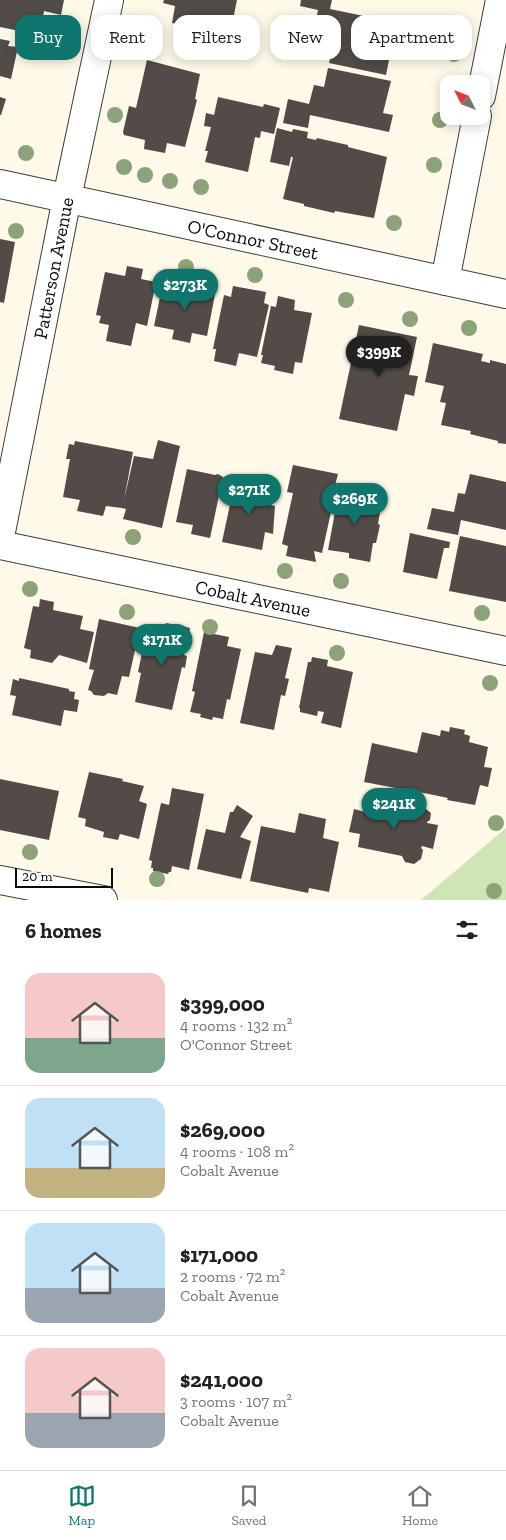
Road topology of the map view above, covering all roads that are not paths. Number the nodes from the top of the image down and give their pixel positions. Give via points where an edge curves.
1 (110, 0) edge
2 (500, 0) edge
3 (485, 75) edge
4 (475, 125) edge
5 (0, 184) edge
6 (67, 198) junction
7 (445, 281) junction
8 (506, 294) edge
9 (0, 537) edge
10 (0, 545) edge
11 (506, 651) edge
12 (0, 880) edge
13 (103, 900) edge

1 - 6 street, Patterson Avenue
2 - 3 street
4 - 7 street
5 - 6 street, O'Connor Street
6 - 7 street, O'Connor Street
6 - 9 street, Patterson Avenue
7 - 8 street, O'Connor Street
10 - 11 street, Cobalt Avenue
12 - 13 street

